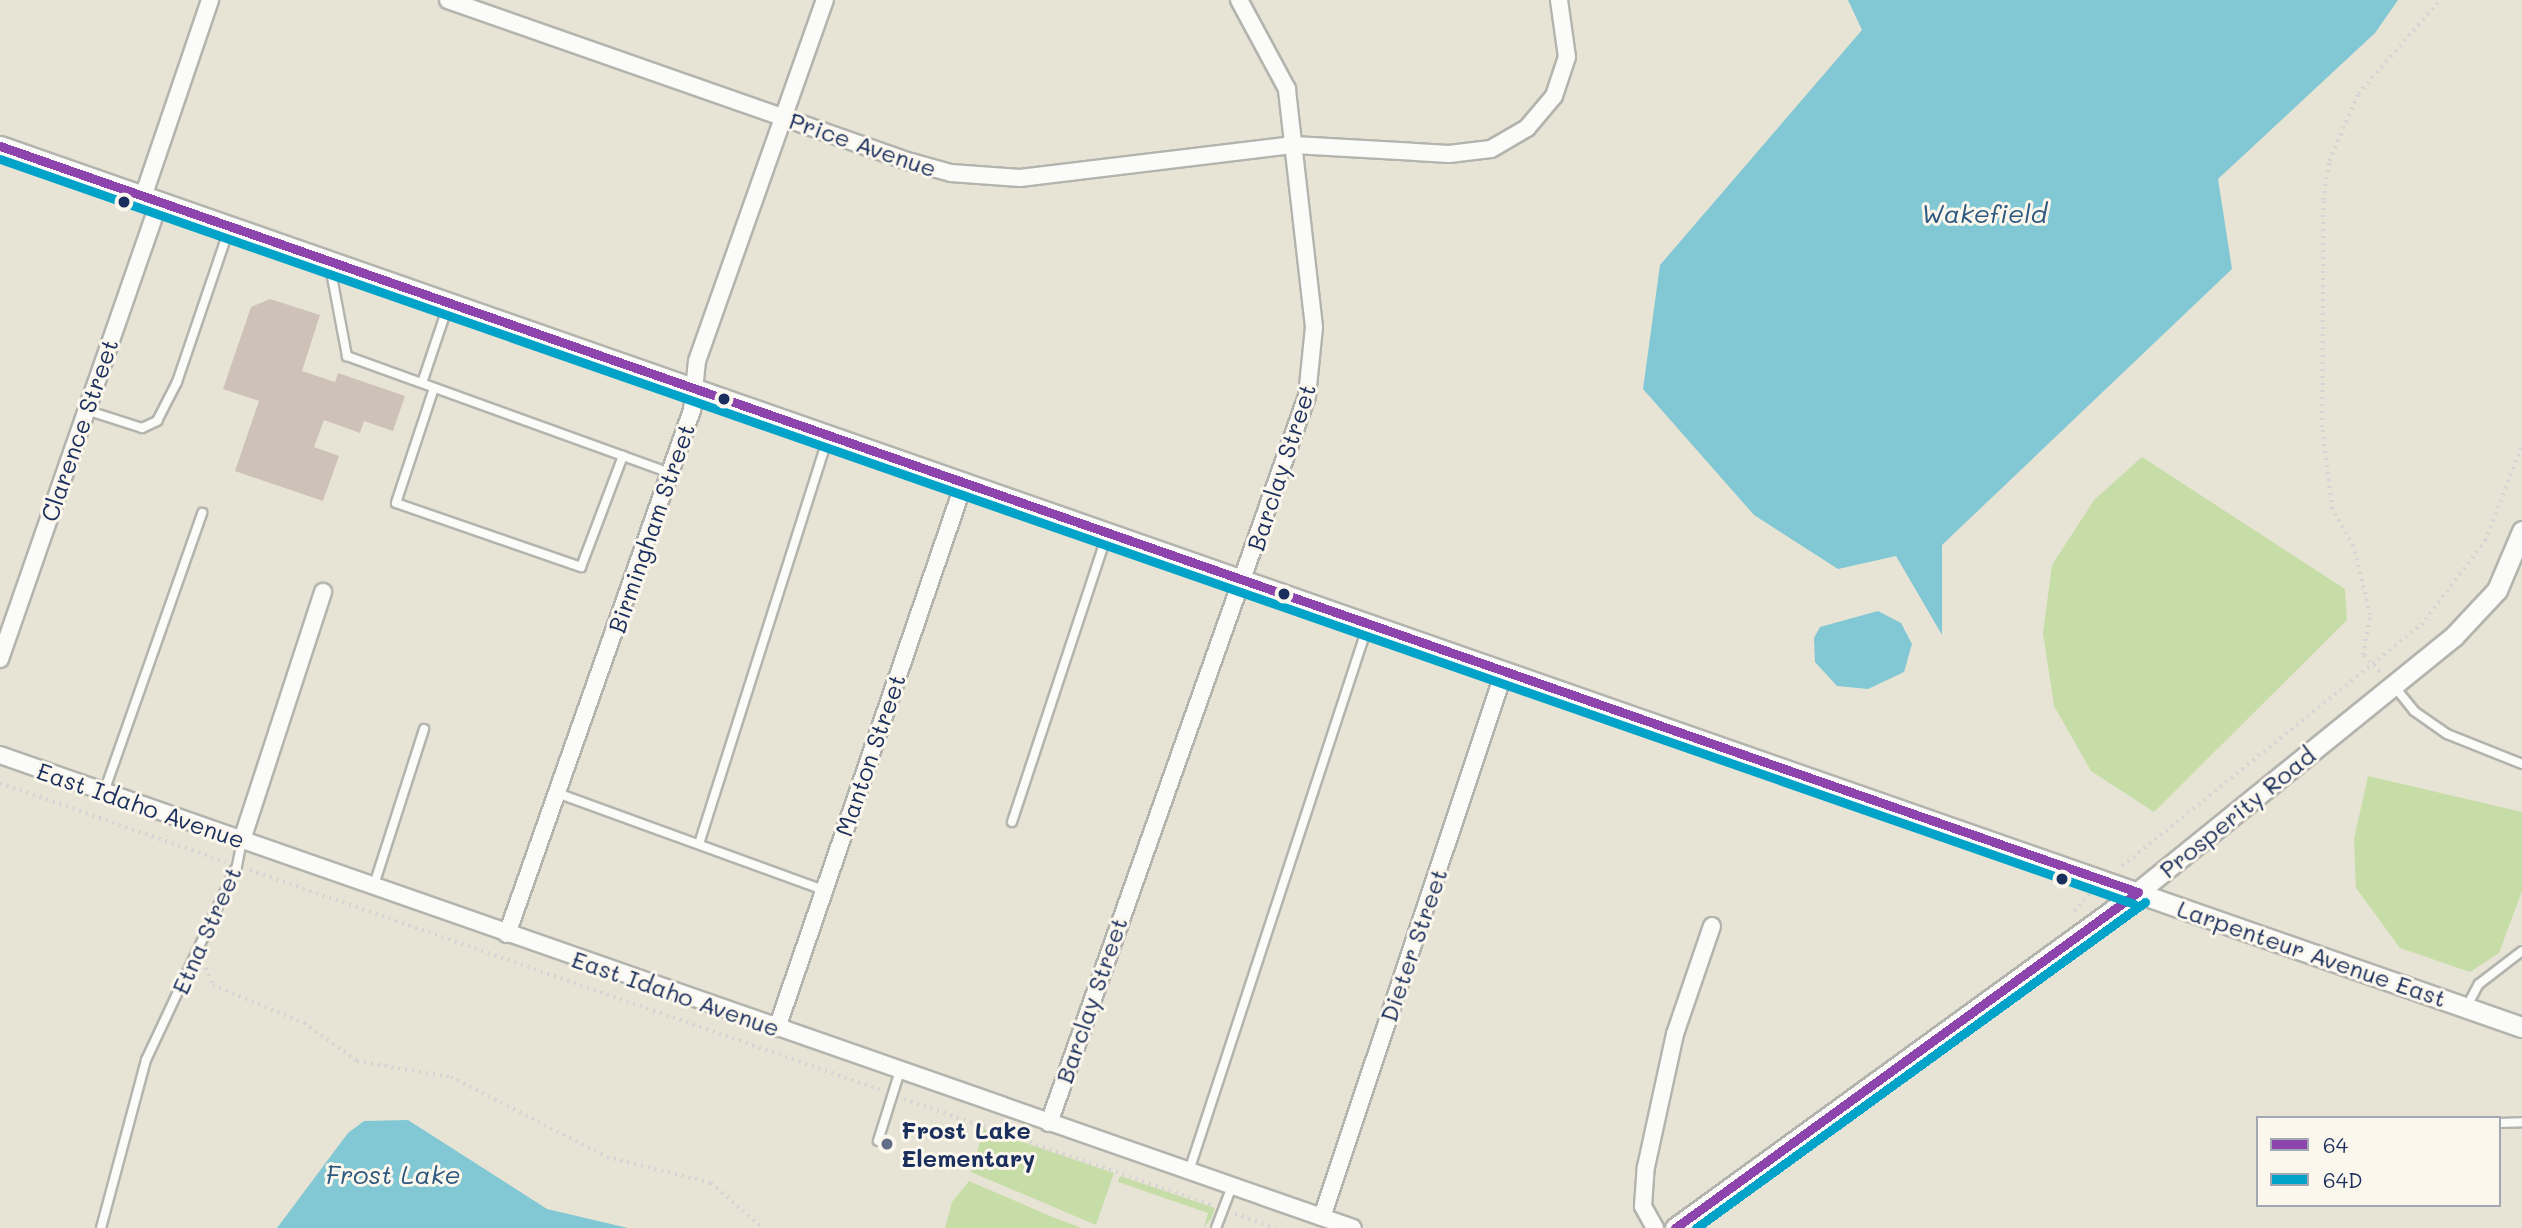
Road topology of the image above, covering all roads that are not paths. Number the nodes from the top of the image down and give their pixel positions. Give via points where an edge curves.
1 (210, 0) edge
2 (448, 0) edge
3 (825, 0) edge
4 (1239, 0) edge
5 (1559, 0) edge
6 (785, 118) junction
7 (1294, 145) junction
8 (0, 146) edge
9 (151, 200) junction
10 (230, 226) junction
11 (329, 261) junction
12 (449, 303) junction
13 (422, 383) junction
14 (434, 387) junction
15 (695, 388) junction
16 (86, 410) junction
17 (829, 435) junction
18 (623, 456) junction
19 (670, 473) junction
20 (964, 483) junction
21 (202, 513) dead end
22 (2522, 531) edge
23 (1107, 534) junction
24 (1244, 581) junction
25 (323, 592) dead end
26 (1368, 625) junction
27 (0, 659) edge
28 (1504, 672) junction
29 (2394, 686) junction
30 (424, 729) dead end
31 (0, 755) edge
32 (2522, 764) edge
33 (104, 792) junction
34 (557, 793) junction
35 (1012, 822) dead end
36 (242, 840) junction
37 (699, 844) junction
38 (373, 888) junction
39 (824, 890) junction
40 (2138, 892) junction
41 (1712, 926) dead end
42 (507, 934) junction
43 (2522, 951) edge
44 (2466, 1007) junction
45 (2522, 1027) edge
46 (777, 1028) junction
47 (900, 1071) junction
48 (2501, 1122) edge
49 (2522, 1122) edge
50 (1049, 1123) junction
51 (878, 1141) dead end
52 (1189, 1171) junction
53 (1232, 1186) junction
54 (1322, 1217) junction
55 (101, 1228) edge
56 (1216, 1228) edge
57 (1353, 1228) edge
58 (1656, 1228) edge
59 (1675, 1228) edge

1 - 9 street, Clarence Street
2 - 6 street, Price Avenue
3 - 6 street, Birmingham Street
4 - 7 street, Barclay Street via 1287,89
5 - 7 street, Price Avenue via 1567,36 1562,77 1542,114 1510,140 1449,154
6 - 7 street, Price Avenue via 911,162 985,178
6 - 15 street, Birmingham Street via 697,361
7 - 24 street, Barclay Street via 1312,289 1312,362 1297,430
8 - 9 street, Larpenteur Avenue East
9 - 10 street, Larpenteur Avenue East
9 - 16 street, Clarence Street
10 - 11 street, Larpenteur Avenue East
10 - 16 lane via 157,421 142,428
11 - 12 street, Larpenteur Avenue East
11 - 13 lane via 347,356
12 - 13 lane
12 - 15 street, Larpenteur Avenue East
13 - 14 lane
14 - 18 lane
14 - 18 lane via 396,503 581,567
15 - 17 street, Larpenteur Avenue East
15 - 19 street, Birmingham Street
16 - 27 street, Clarence Street
17 - 20 street, Larpenteur Avenue East
17 - 37 lane
18 - 19 lane
19 - 34 street, Birmingham Street
20 - 23 street, Larpenteur Avenue East
20 - 39 street, Manton Street
21 - 33 lane
22 - 29 street, Prosperity Road via 2497,590 2475,617
23 - 24 street, Larpenteur Avenue East
23 - 35 lane
24 - 26 street, Larpenteur Avenue East
24 - 50 street, Barclay Street via 1231,598
25 - 36 street, Etna Street
26 - 28 street, Larpenteur Avenue East
26 - 52 lane
28 - 40 street, Larpenteur Avenue East
28 - 54 street, Dieter Street
29 - 32 lane via 2414,711 2447,734
29 - 40 street, Prosperity Road
30 - 38 lane
31 - 33 street, East Idaho Avenue
33 - 36 street, East Idaho Avenue
34 - 37 lane
34 - 42 street, Birmingham Street
36 - 38 street, East Idaho Avenue
36 - 55 lane, Etna Street via 237,866 146,1060
37 - 39 lane
38 - 42 street, East Idaho Avenue
39 - 46 street, Manton Street
40 - 44 street, Larpenteur Avenue East
40 - 59 street, Prosperity Road
41 - 58 street via 1675,1034 1646,1167 1643,1206
42 - 46 street, East Idaho Avenue
43 - 44 lane via 2479,984
44 - 45 street, Larpenteur Avenue East
46 - 47 street, East Idaho Avenue
47 - 50 street, East Idaho Avenue
47 - 51 lane
48 - 49 lane
50 - 52 street, East Idaho Avenue
52 - 53 street, East Idaho Avenue
53 - 54 street, East Idaho Avenue
53 - 56 lane
54 - 57 street, East Idaho Avenue

